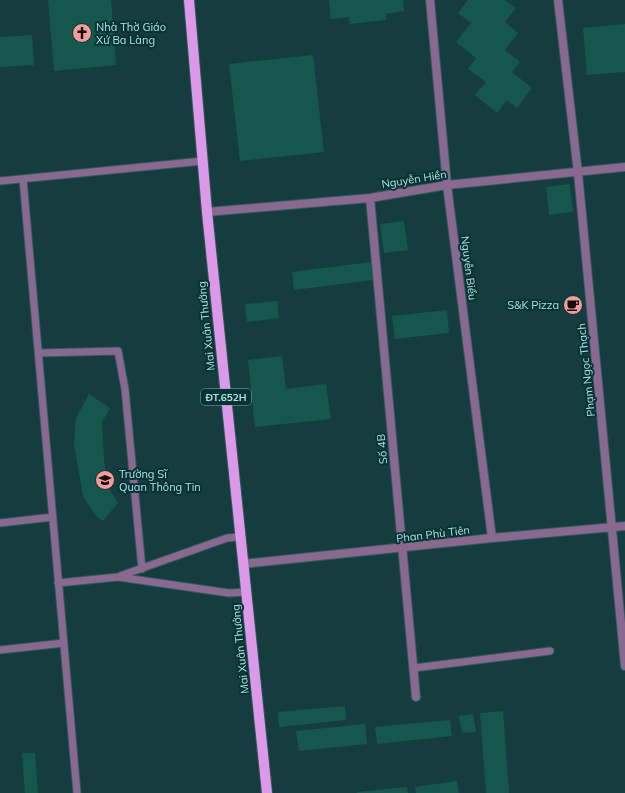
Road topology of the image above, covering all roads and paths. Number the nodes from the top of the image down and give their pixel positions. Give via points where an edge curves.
1 (189, 0) edge
2 (430, 0) edge
3 (558, 0) edge
4 (203, 161) junction
5 (625, 167) edge
6 (578, 173) junction
7 (23, 179) junction
8 (0, 181) edge
9 (447, 185) junction
10 (370, 198) junction
11 (207, 212) junction
12 (39, 353) junction
13 (53, 517) junction
14 (0, 523) edge
15 (625, 526) edge
16 (613, 528) junction
17 (240, 537) junction
18 (492, 538) junction
19 (402, 549) junction
20 (243, 564) junction
21 (142, 568) junction
22 (118, 577) junction
23 (58, 583) junction
24 (247, 592) junction
25 (64, 643) junction
26 (0, 650) edge
27 (550, 651) dead end
28 (625, 666) edge
29 (414, 668) junction
30 (416, 697) dead end
31 (77, 793) edge
32 (267, 793) edge

1 - 4 main road, Mai Xuân Thưởng / ĐT.652H
2 - 9 street, Nguyễn Biểu
3 - 6 street, Phạm Ngọc Thạch
4 - 7 lane
4 - 11 main road, Mai Xuân Thưởng / ĐT.652H
5 - 6 street, Nguyễn Hiền
6 - 9 street, Nguyễn Hiền
6 - 16 street, Phạm Ngọc Thạch
7 - 8 lane
7 - 12 lane
9 - 10 street, Nguyễn Hiền
9 - 18 street, Nguyễn Biểu
10 - 11 street, Nguyễn Hiền
10 - 19 street, Số 4B
11 - 17 main road, Mai Xuân Thưởng / ĐT.652H
12 - 13 lane
12 - 21 lane via 118,351 125,389
13 - 14 lane
13 - 23 lane
15 - 16 street, Phan Phù Tiên
16 - 18 street, Phan Phù Tiên
16 - 28 street, Phạm Ngọc Thạch
17 - 20 main road, Mai Xuân Thưởng / ĐT.652H
17 - 21 lane via 227,538
18 - 19 street, Phan Phù Tiên
19 - 20 street, Phan Phù Tiên
19 - 29 street, Số 4B
20 - 24 main road, Mai Xuân Thưởng / ĐT.652H
21 - 22 lane
22 - 23 lane
22 - 24 lane via 229,593
23 - 25 lane
24 - 32 main road, Mai Xuân Thưởng / ĐT.652H
25 - 26 lane
25 - 31 lane
27 - 29 lane
29 - 30 street, Số 4B

